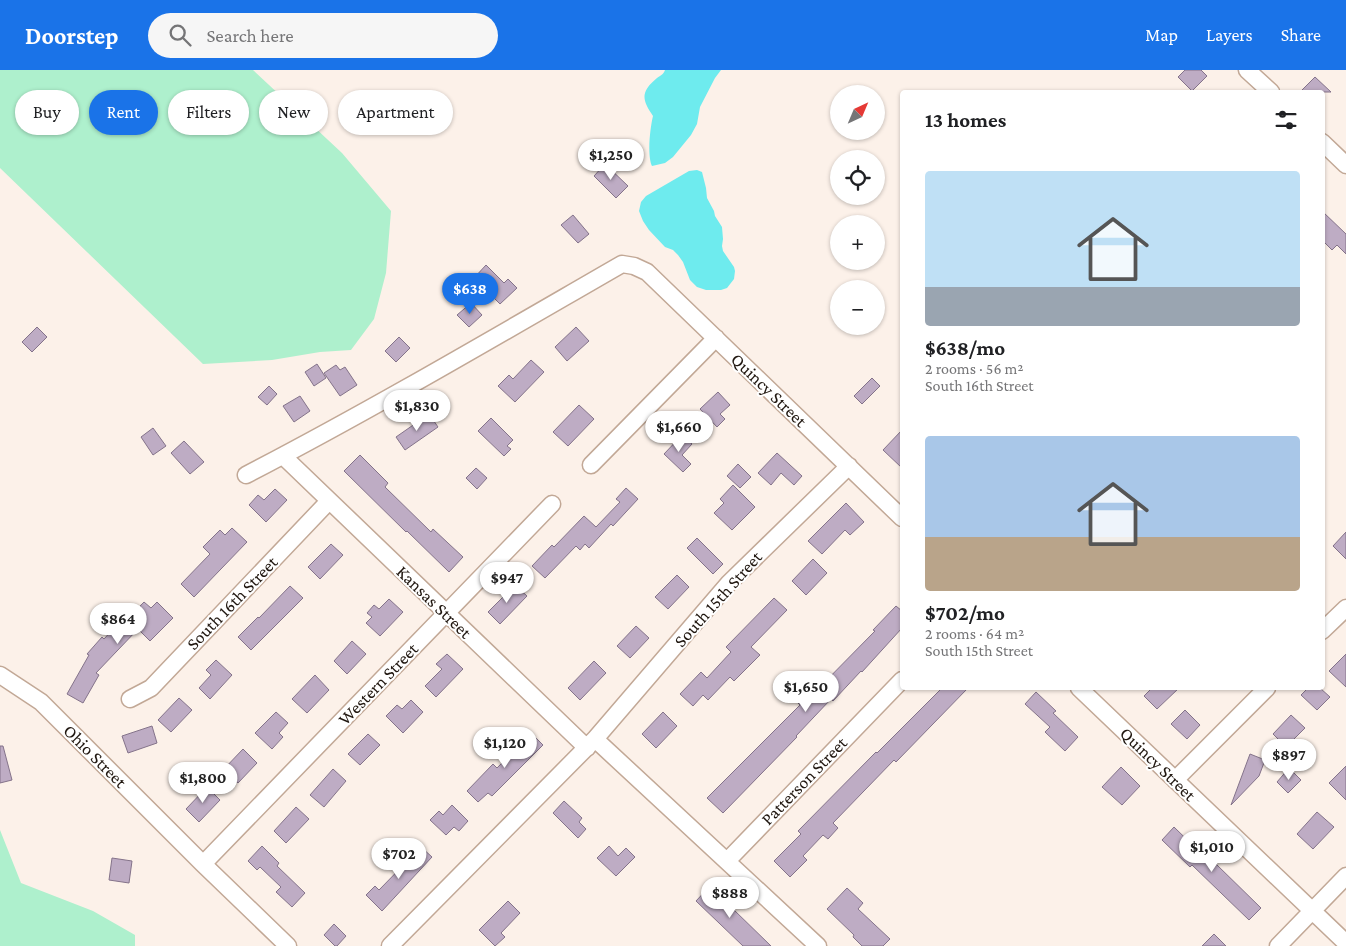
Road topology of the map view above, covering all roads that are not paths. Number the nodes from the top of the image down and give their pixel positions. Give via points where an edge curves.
1 (1247, 70) edge
2 (1269, 90) edge
3 (1325, 145) edge
4 (1346, 165) edge
5 (716, 338) junction
6 (283, 456) junction
7 (591, 465) dead end
8 (849, 466) junction
9 (246, 475) dead end
10 (329, 501) junction
11 (552, 504) dead end
12 (900, 516) edge
13 (1346, 608) edge
14 (446, 613) junction
15 (1325, 628) edge
16 (2, 676) edge
17 (900, 682) edge
18 (1081, 690) edge
19 (1265, 690) edge
20 (130, 699) dead end
21 (591, 743) junction
22 (1175, 780) junction
23 (727, 861) junction
24 (203, 864) junction
25 (1346, 876) edge
26 (1313, 911) junction
27 (1346, 943) edge
28 (288, 946) edge
29 (390, 946) edge
30 (818, 946) edge
31 (1278, 946) edge

1 - 2 street
3 - 4 street
5 - 6 street, Quincy Street via 647,272 622,264
5 - 7 street
5 - 8 street, Quincy Street
6 - 9 street
6 - 10 street, Kansas Street
8 - 12 street, Quincy Street
8 - 21 street, South 15th Street via 729,583
10 - 14 street, Kansas Street
10 - 20 street, South 16th Street via 151,688
11 - 14 street, Western Street
13 - 15 street
14 - 21 street, Kansas Street
14 - 24 street, Western Street
16 - 24 street, Ohio Street via 41,702
17 - 23 street, Patterson Street
18 - 22 street, Quincy Street
19 - 22 street
21 - 23 street, Kansas Street
21 - 29 street, South 15th Street
22 - 26 street, Quincy Street
23 - 30 street, Kansas Street
24 - 28 street, Ohio Street
25 - 26 street
26 - 27 street, Quincy Street
26 - 31 street

